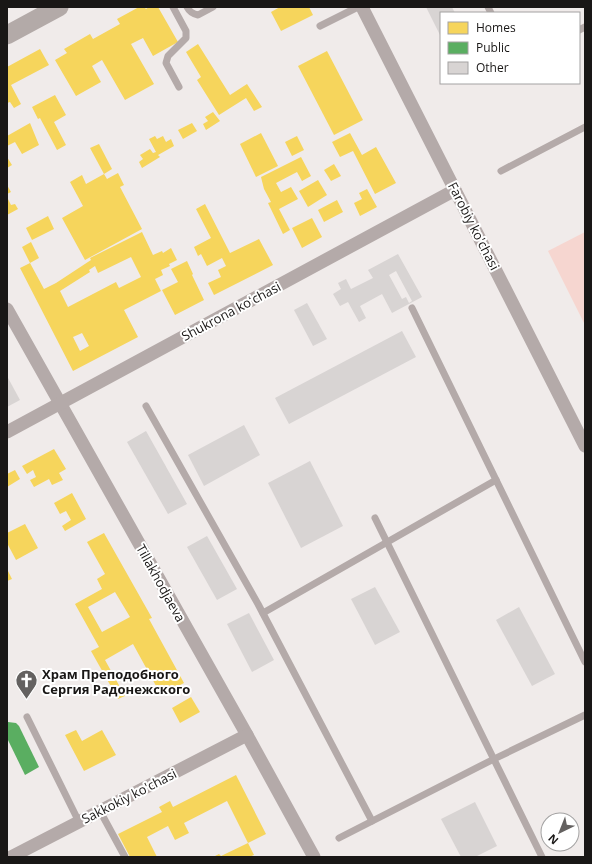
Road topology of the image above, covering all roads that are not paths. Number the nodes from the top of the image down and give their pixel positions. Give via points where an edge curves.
1 (59, 7) edge
2 (173, 7) edge
3 (186, 7) edge
4 (214, 7) edge
5 (358, 7) edge
6 (362, 7) edge
7 (320, 26) dead end
8 (7, 35) edge
9 (179, 87) dead end
10 (585, 127) edge
11 (501, 171) dead end
12 (455, 190) junction
13 (412, 308) dead end
14 (7, 309) edge
15 (60, 404) junction
16 (146, 406) dead end
17 (7, 432) edge
18 (585, 446) edge
19 (496, 480) junction
20 (375, 518) dead end
21 (387, 542) junction
22 (263, 613) junction
23 (585, 662) edge
24 (585, 715) edge
25 (27, 717) dead end
26 (247, 736) junction
27 (494, 759) junction
28 (100, 811) junction
29 (372, 821) junction
30 (79, 822) junction
31 (339, 838) dead end
32 (25, 854) edge
33 (541, 855) edge
34 (11, 857) edge
35 (124, 857) edge
36 (314, 857) edge
37 (533, 857) edge

1 - 8 main road via 39,15
2 - 9 lane via 186,31 186,38 168,56 166,63
3 - 4 lane via 198,15
5 - 7 lane
6 - 12 street, Farobiy ko'chasi
10 - 11 lane
12 - 15 street, Shukrona koʻchasi
12 - 18 street, Farobiy ko'chasi
13 - 19 lane
14 - 15 street, Tillakhodjaeva
15 - 17 street, Shukrona koʻchasi
15 - 26 street, Tillakhodjaeva
16 - 22 lane
19 - 21 lane
19 - 23 lane
20 - 21 lane
21 - 22 lane
21 - 27 lane
22 - 29 lane
24 - 27 lane
25 - 30 lane
26 - 28 street, Sakkokiy ko'chasi
26 - 36 street, Tillakhodjaeva
27 - 29 lane
27 - 33 lane
28 - 30 street, Sakkokiy ko'chasi
28 - 35 lane
29 - 31 lane
30 - 32 street, Sakkokiy ko'chasi
32 - 34 street, Sakkokiy ko'chasi
33 - 37 lane

